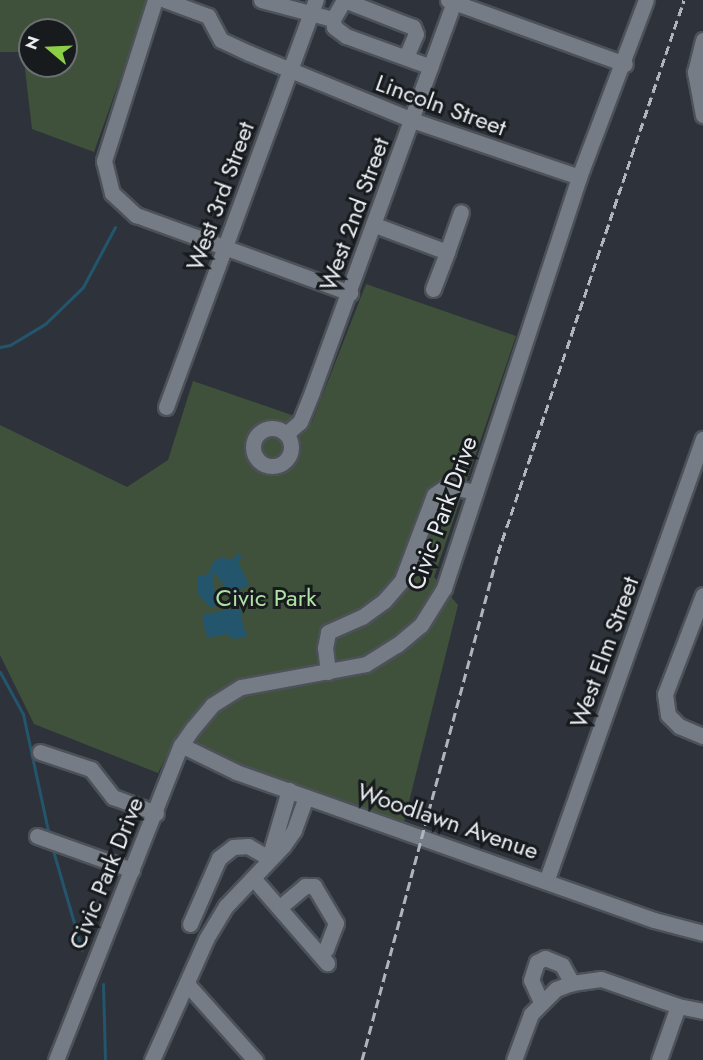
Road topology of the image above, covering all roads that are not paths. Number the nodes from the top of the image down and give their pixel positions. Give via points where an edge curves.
1 (155, 0) edge
2 (165, 0) edge
3 (261, 0) edge
4 (646, 0) edge
5 (451, 1) edge
6 (313, 6) edge
7 (333, 19) junction
8 (703, 40) edge
9 (406, 57) junction
10 (625, 64) junction
11 (431, 67) junction
12 (290, 70) junction
13 (703, 115) edge
14 (412, 120) junction
15 (579, 177) junction
16 (460, 212) dead end
17 (375, 225) junction
18 (226, 248) junction
19 (447, 252) junction
20 (433, 289) dead end
21 (350, 293) junction
22 (166, 407) dead end
23 (286, 434) dead end
24 (703, 439) edge
25 (475, 492) junction
26 (703, 595) edge
27 (328, 672) junction
28 (703, 736) edge
29 (180, 745) junction
30 (40, 752) dead end
31 (289, 790) junction
32 (306, 797) junction
33 (156, 813) junction
34 (37, 836) dead end
35 (269, 858) junction
36 (132, 870) junction
37 (253, 878) junction
38 (547, 879) junction
39 (280, 907) junction
40 (190, 924) dead end
41 (703, 933) edge
42 (572, 983) junction
43 (188, 985) junction
44 (541, 1002) junction
45 (678, 1006) junction
46 (703, 1011) edge
47 (56, 1060) edge
48 (152, 1060) edge
49 (255, 1060) edge
50 (514, 1060) edge
51 (659, 1060) edge

1 - 18 street via 105,161 112,194 136,215
2 - 12 street, Lincoln Street via 208,16 221,40
3 - 6 street
4 - 10 street, Civic Park Drive
5 - 10 street
5 - 11 street, West 2nd Street
6 - 7 street
6 - 12 street, West 3rd Street
7 - 9 street via 334,27 346,36
7 - 9 street via 344,0 413,27 416,34
8 - 13 street via 695,72
9 - 11 street
10 - 15 street, Civic Park Drive
11 - 14 street, West 2nd Street
12 - 14 street, Lincoln Street
12 - 18 street, West 3rd Street
14 - 15 street, Lincoln Street
14 - 17 street, West 2nd Street
15 - 25 street, Civic Park Drive
16 - 19 street
17 - 19 street
17 - 21 street, West 2nd Street
18 - 21 street
18 - 22 street, West 3rd Street
19 - 20 street
21 - 23 street, West 2nd Street via 300,422
24 - 38 street, West Elm Street
25 - 27 street, Civic Park Drive via 444,588 421,625 366,664
25 - 27 street via 447,486 434,495 402,580 384,601 362,617 328,632
26 - 28 street via 665,694 668,715 680,726
27 - 29 street, Civic Park Drive via 241,687 212,705
29 - 31 street, Woodlawn Avenue via 236,772
29 - 33 street, Civic Park Drive
30 - 33 street via 91,769 113,797
31 - 32 street, Woodlawn Avenue
31 - 35 street
32 - 35 street via 294,830
32 - 38 street, Woodlawn Avenue
33 - 36 street, Civic Park Drive
34 - 36 street
35 - 37 street
35 - 40 street via 248,846 232,847 219,858
36 - 47 street, Civic Park Drive
37 - 39 street
37 - 43 street via 216,922
38 - 41 street, Woodlawn Avenue via 662,923
39 - 39 street via 323,957 336,923 314,886 305,886
42 - 44 street via 556,989
42 - 44 street via 562,965 546,958 537,962 531,980
42 - 45 street via 602,979
43 - 48 street
43 - 49 street
44 - 50 street via 522,1030
45 - 46 street
45 - 51 street

